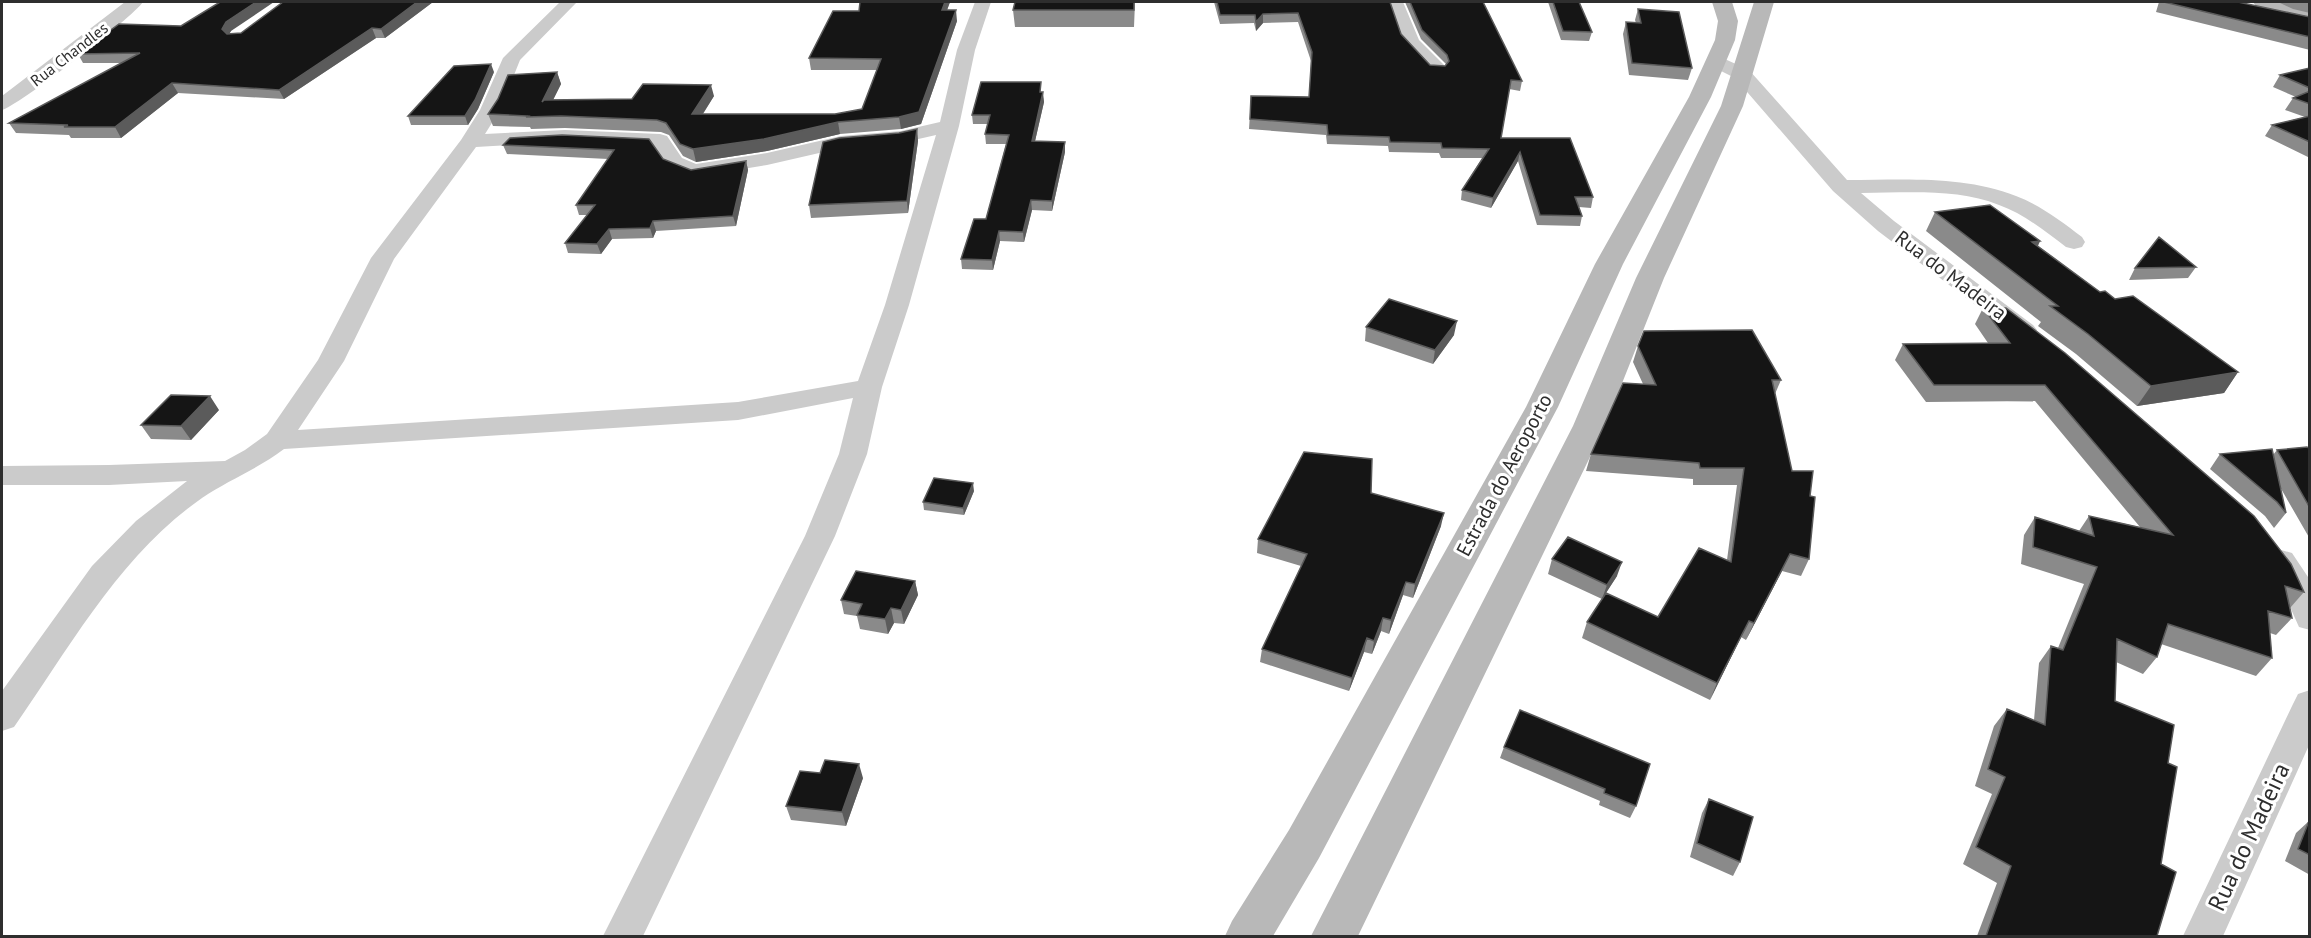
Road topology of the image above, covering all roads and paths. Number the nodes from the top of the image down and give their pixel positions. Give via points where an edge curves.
1 (135, 2) edge
2 (569, 2) edge
3 (983, 2) edge
4 (1395, 2) edge
5 (1724, 2) edge
6 (2263, 2) edge
7 (1762, 3) edge
8 (2243, 6) edge
9 (2310, 12) edge
10 (2310, 21) edge
11 (1733, 55) junction
12 (1437, 69) edge
13 (2, 104) edge
14 (949, 126) junction
15 (470, 142) junction
16 (1841, 186) junction
17 (2074, 242) dead end
18 (2047, 347) edge
19 (869, 387) junction
20 (277, 440) junction
21 (229, 470) junction
22 (2, 475) edge
23 (2266, 542) edge
24 (2310, 618) edge
25 (2310, 704) edge
26 (2, 717) edge
27 (623, 936) edge
28 (1248, 936) edge
29 (1334, 936) edge
30 (2203, 936) edge

1 - 13 street, Rua Chandles
2 - 15 street via 512,58 490,110
3 - 14 street via 966,50
4 - 12 street via 1411,42
5 - 7 main road
5 - 11 main road, Estrada do Aeroporto
6 - 9 main road
7 - 11 main road, Estrada do Aeroporto
8 - 10 main road
11 - 16 street, Rua do Madeira
11 - 28 main road, Estrada do Aeroporto via 1700,97 1609,264 1542,407 1304,844
11 - 29 main road, Estrada do Aeroporto via 1732,106 1650,278 1589,426
14 - 15 street via 902,137 841,142 694,171 674,162 660,140 610,135 521,136
14 - 19 street
15 - 20 street via 383,258 331,361
16 - 17 street via 1965,190 1999,197 2041,217
16 - 18 street, Rua do Madeira via 1886,226
19 - 20 street via 738,411
19 - 27 street via 853,454 820,536
20 - 21 street via 255,458
21 - 22 street
21 - 26 street via 192,491 147,528 103,573
23 - 24 street via 2292,576
25 - 30 street, Rua do Madeira

